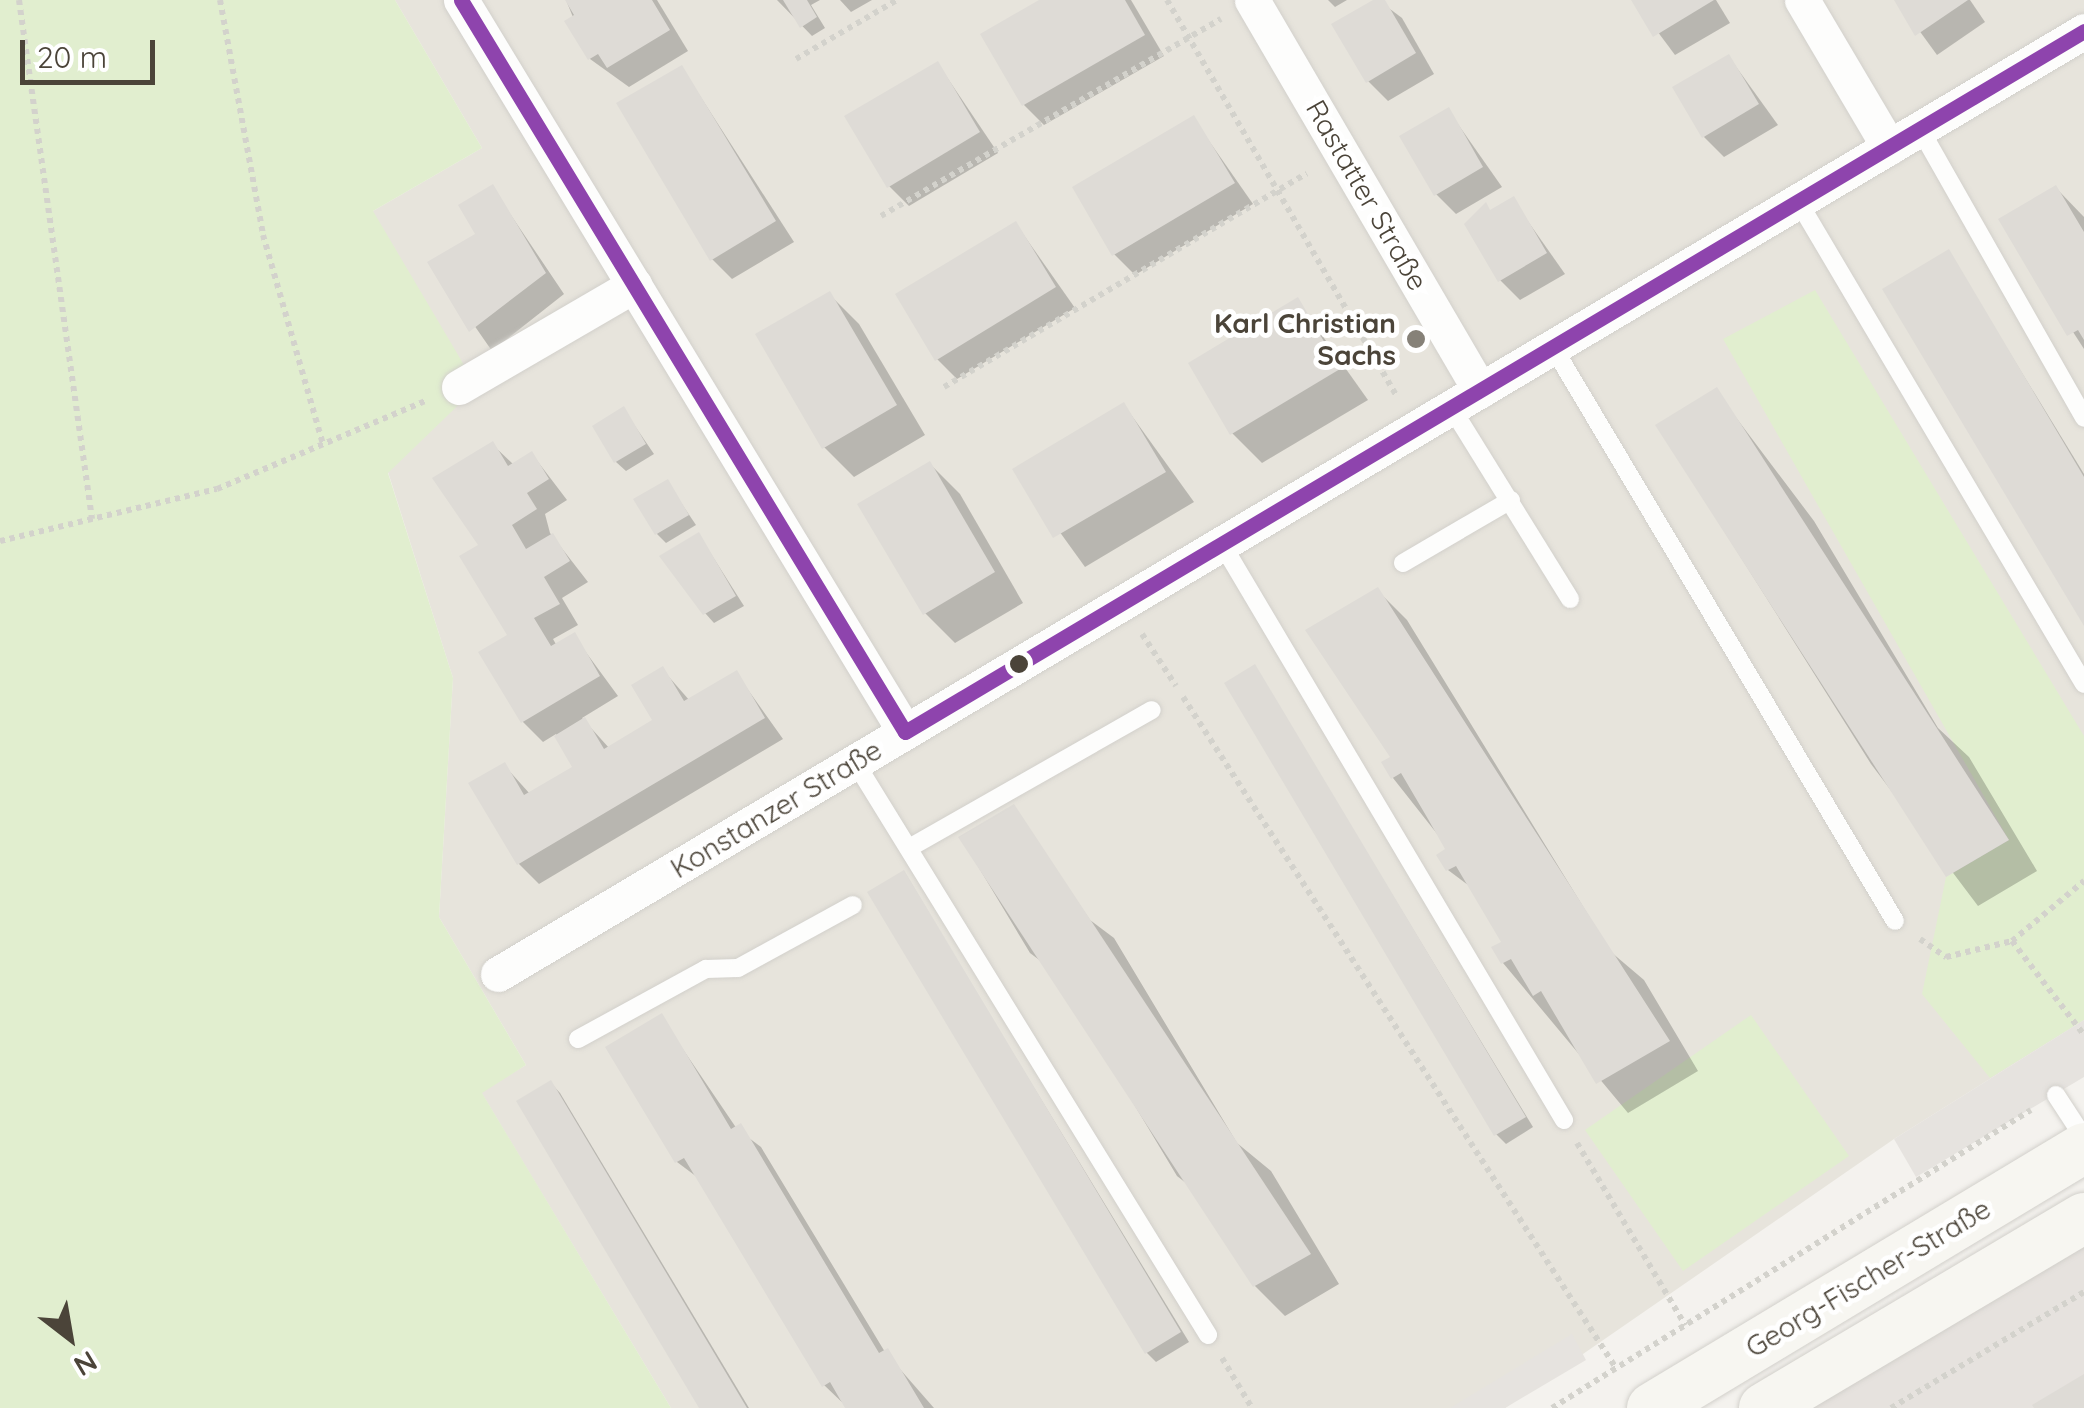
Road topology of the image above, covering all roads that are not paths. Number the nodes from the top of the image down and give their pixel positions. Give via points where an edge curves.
1 (461, 0) edge
2 (1252, 0) edge
3 (1802, 0) edge
4 (2084, 31) edge
5 (1920, 128) junction
6 (1889, 147) junction
7 (1798, 201) junction
8 (634, 285) junction
9 (1553, 347) junction
10 (459, 387) road end
11 (1466, 399) junction
12 (2084, 418) edge
13 (1512, 500) junction
14 (1222, 544) junction
15 (1404, 563) dead end
16 (1570, 598) dead end
17 (2084, 684) edge
18 (1152, 710) dead end
19 (904, 732) junction
20 (855, 762) junction
21 (909, 848) junction
22 (853, 905) dead end
23 (1895, 921) road end
24 (498, 974) dead end
25 (578, 1039) dead end
26 (2056, 1095) road end
27 (1564, 1120) road end
28 (2084, 1138) edge
29 (2084, 1148) edge
30 (2084, 1218) edge
31 (1208, 1335) road end
32 (1703, 1395) edge
33 (1652, 1408) edge
34 (1764, 1408) edge

1 - 8 street
2 - 11 street, Rastatter Straße via 1342,152
3 - 6 street
4 - 5 street, Konstanzer Straße
5 - 6 street, Konstanzer Straße
5 - 12 lane
6 - 7 street, Konstanzer Straße
7 - 9 street, Konstanzer Straße
7 - 17 lane
8 - 10 street
8 - 19 street
9 - 11 street, Konstanzer Straße
9 - 23 lane
11 - 13 lane
11 - 14 street, Konstanzer Straße
13 - 15 lane
13 - 16 lane
14 - 19 street, Konstanzer Straße
14 - 27 lane
18 - 21 lane
19 - 20 street, Konstanzer Straße
20 - 21 lane
20 - 24 street, Konstanzer Straße
21 - 31 lane
22 - 25 lane via 738,968 706,969
26 - 28 lane
29 - 32 main road, Georg-Fischer-Straße
30 - 34 main road
32 - 33 main road, Georg-Fischer-Straße

